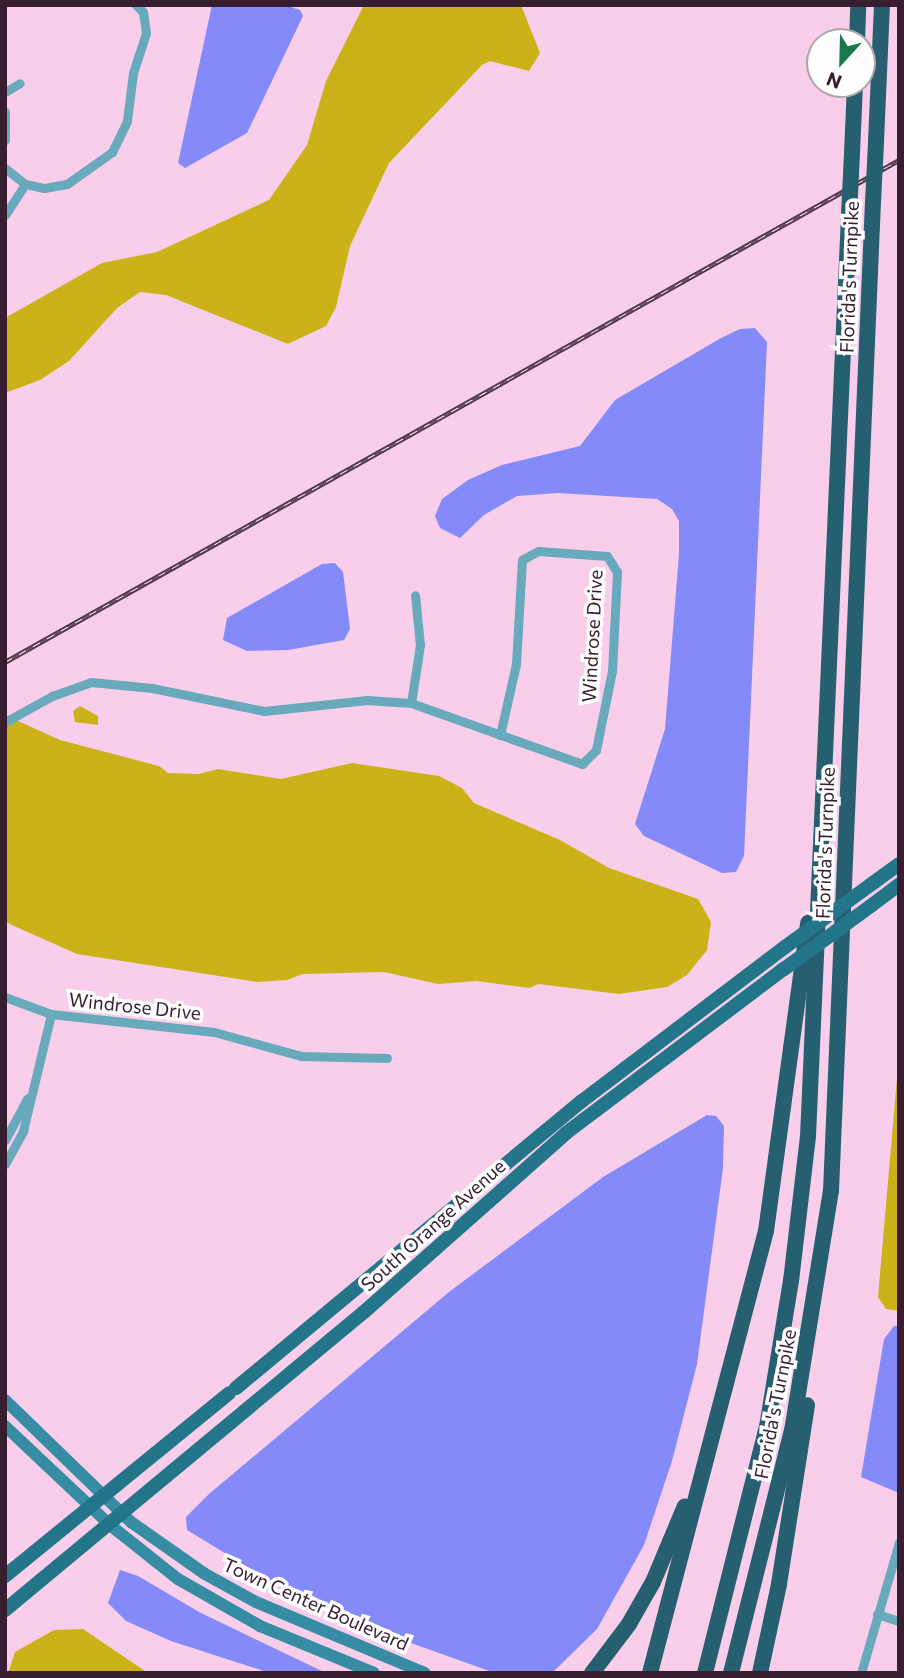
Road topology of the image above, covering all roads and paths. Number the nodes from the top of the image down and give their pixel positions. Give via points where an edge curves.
1 (136, 5) edge
2 (859, 5) edge
3 (882, 5) edge
4 (858, 28) edge
5 (20, 83) dead end
6 (5, 92) edge
7 (854, 98) edge
8 (5, 112) edge
9 (5, 140) edge
10 (5, 168) edge
11 (24, 184) junction
12 (5, 215) edge
13 (415, 595) dead end
14 (411, 703) junction
15 (5, 722) edge
16 (500, 735) junction
17 (899, 864) edge
18 (899, 885) edge
19 (819, 895) junction
20 (5, 997) edge
21 (51, 1014) junction
22 (387, 1058) dead end
23 (31, 1091) junction
24 (5, 1140) edge
25 (5, 1164) edge
26 (831, 1191) junction
27 (5, 1400) edge
28 (717, 1418) junction
29 (5, 1426) edge
30 (104, 1497) junction
31 (90, 1507) junction
32 (123, 1514) junction
33 (110, 1525) junction
34 (899, 1542) edge
35 (5, 1576) edge
36 (5, 1610) edge
37 (877, 1614) junction
38 (899, 1621) edge
39 (374, 1673) edge
40 (425, 1673) edge
41 (592, 1673) edge
42 (650, 1673) edge
43 (705, 1673) edge
44 (731, 1673) edge
45 (760, 1673) edge
46 (861, 1673) edge

1 - 11 street via 144,12 146,33 133,73 127,121 112,152 67,184 44,188
2 - 4 highway
3 - 26 highway, Florida's Turnpike, bridge
5 - 6 street
7 - 19 highway, Florida's Turnpike, bridge
8 - 9 street
10 - 11 street
11 - 12 street
13 - 14 street via 420,645
14 - 15 street, Windrose Drive via 345,700 264,711 128,684 91,682 52,696
14 - 16 street, Windrose Drive
16 - 16 street, Windrose Drive via 516,664 522,560 538,551 607,556 617,572 612,671 596,750 582,764 572,763
17 - 30 main road, South Orange Avenue, bridge via 582,1101
18 - 32 main road, South Orange Avenue, bridge via 566,1133 354,1321
19 - 28 highway via 804,934 778,1167 766,1231
19 - 43 highway, Florida's Turnpike via 808,1136 791,1281 761,1453
20 - 21 street, Windrose Drive
21 - 22 street, Windrose Drive via 214,1032 301,1056
21 - 23 street
23 - 24 street
23 - 25 street via 23,1130
26 - 44 highway, Florida's Turnpike via 789,1445
26 - 45 highway via 800,1458
27 - 30 main road, Town Center Boulevard
28 - 41 highway via 653,1583
28 - 42 highway
29 - 31 main road, Town Center Boulevard
30 - 31 main road, South Orange Avenue
30 - 32 main road, Town Center Boulevard
31 - 33 main road, Town Center Boulevard
31 - 35 main road, South Orange Avenue
32 - 33 main road, South Orange Avenue
32 - 40 main road, Town Center Boulevard via 205,1574 256,1602
33 - 36 main road, South Orange Avenue
33 - 39 main road, Town Center Boulevard via 216,1603
34 - 37 street
37 - 38 street
37 - 46 street

